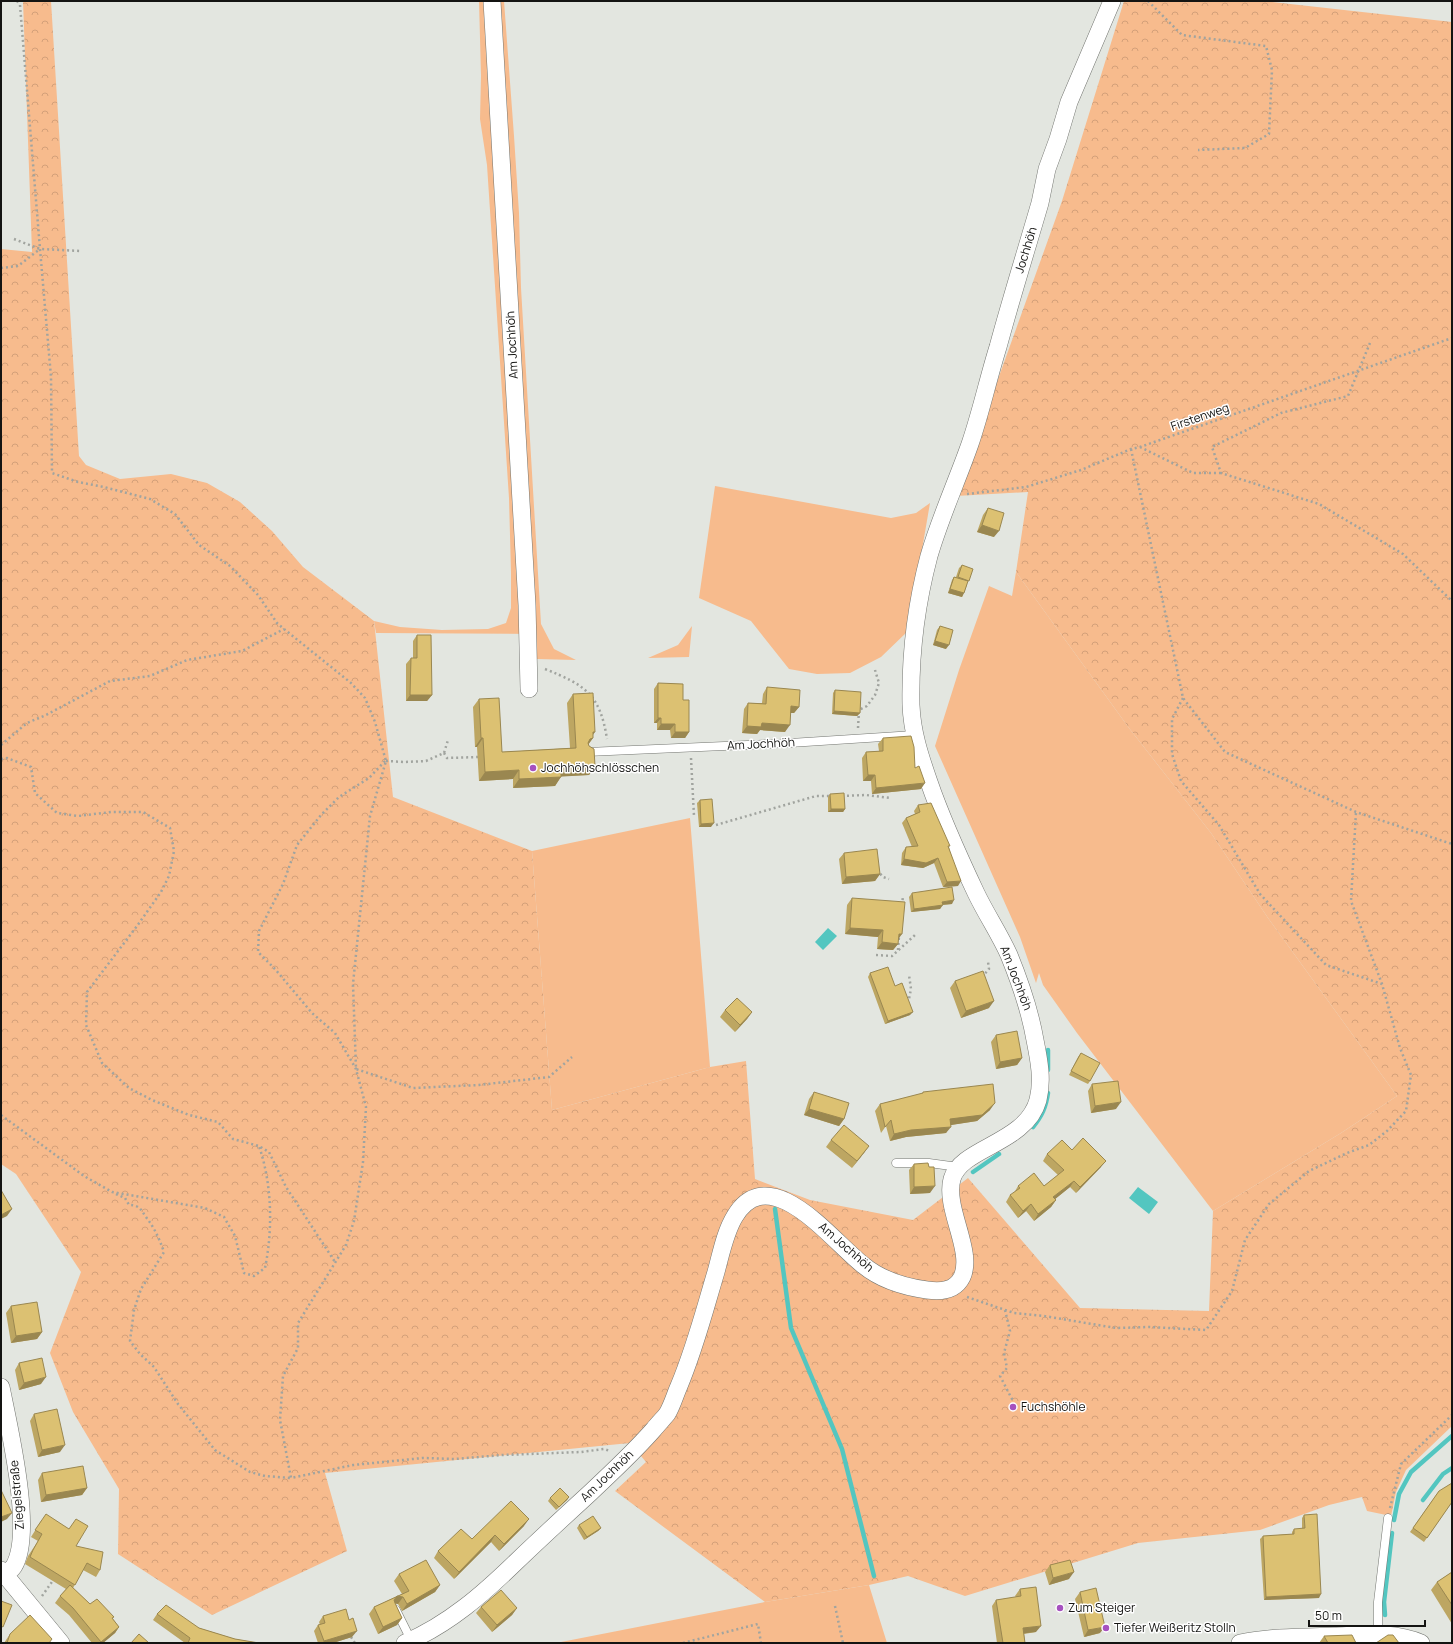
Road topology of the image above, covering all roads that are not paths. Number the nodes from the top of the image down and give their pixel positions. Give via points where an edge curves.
1 (492, 1) edge
2 (1112, 1) edge
3 (949, 498) joint
4 (528, 689) dead end
5 (914, 735) junction
6 (587, 752) edge
7 (896, 1163) dead end
8 (956, 1170) junction
9 (1, 1387) edge
10 (1388, 1518) road end
11 (3, 1572) edge
12 (395, 1608) edge
13 (1378, 1634) junction
14 (408, 1642) edge
15 (61, 1643) edge
16 (1240, 1643) edge
17 (1421, 1643) edge

1 - 4 street, Am Jochhöh via 527,605
2 - 3 street, Jochhöh via 1069,102 1047,169 1040,204 971,442
3 - 5 street, Am Jochhöh via 928,558 913,640 911,705
5 - 6 lane, Am Jochhöh
5 - 8 street, Am Jochhöh via 939,811 977,896 1008,952 1020,983 1031,1021 1040,1069 1039,1095 1025,1123
7 - 8 lane via 929,1163 951,1166
8 - 14 street, Am Jochhöh via 951,1182 952,1201 964,1268 958,1284 948,1290 917,1288 875,1273 818,1222 790,1202 772,1196 748,1200 735,1216 724,1241 705,1316 666,1414 628,1457 480,1597 451,1618
9 - 11 street, Ziegelstraße via 22,1514 17,1561 14,1567
10 - 13 lane via 1378,1602
11 - 15 street
12 - 14 lane
13 - 16 street via 1289,1637
13 - 17 street

